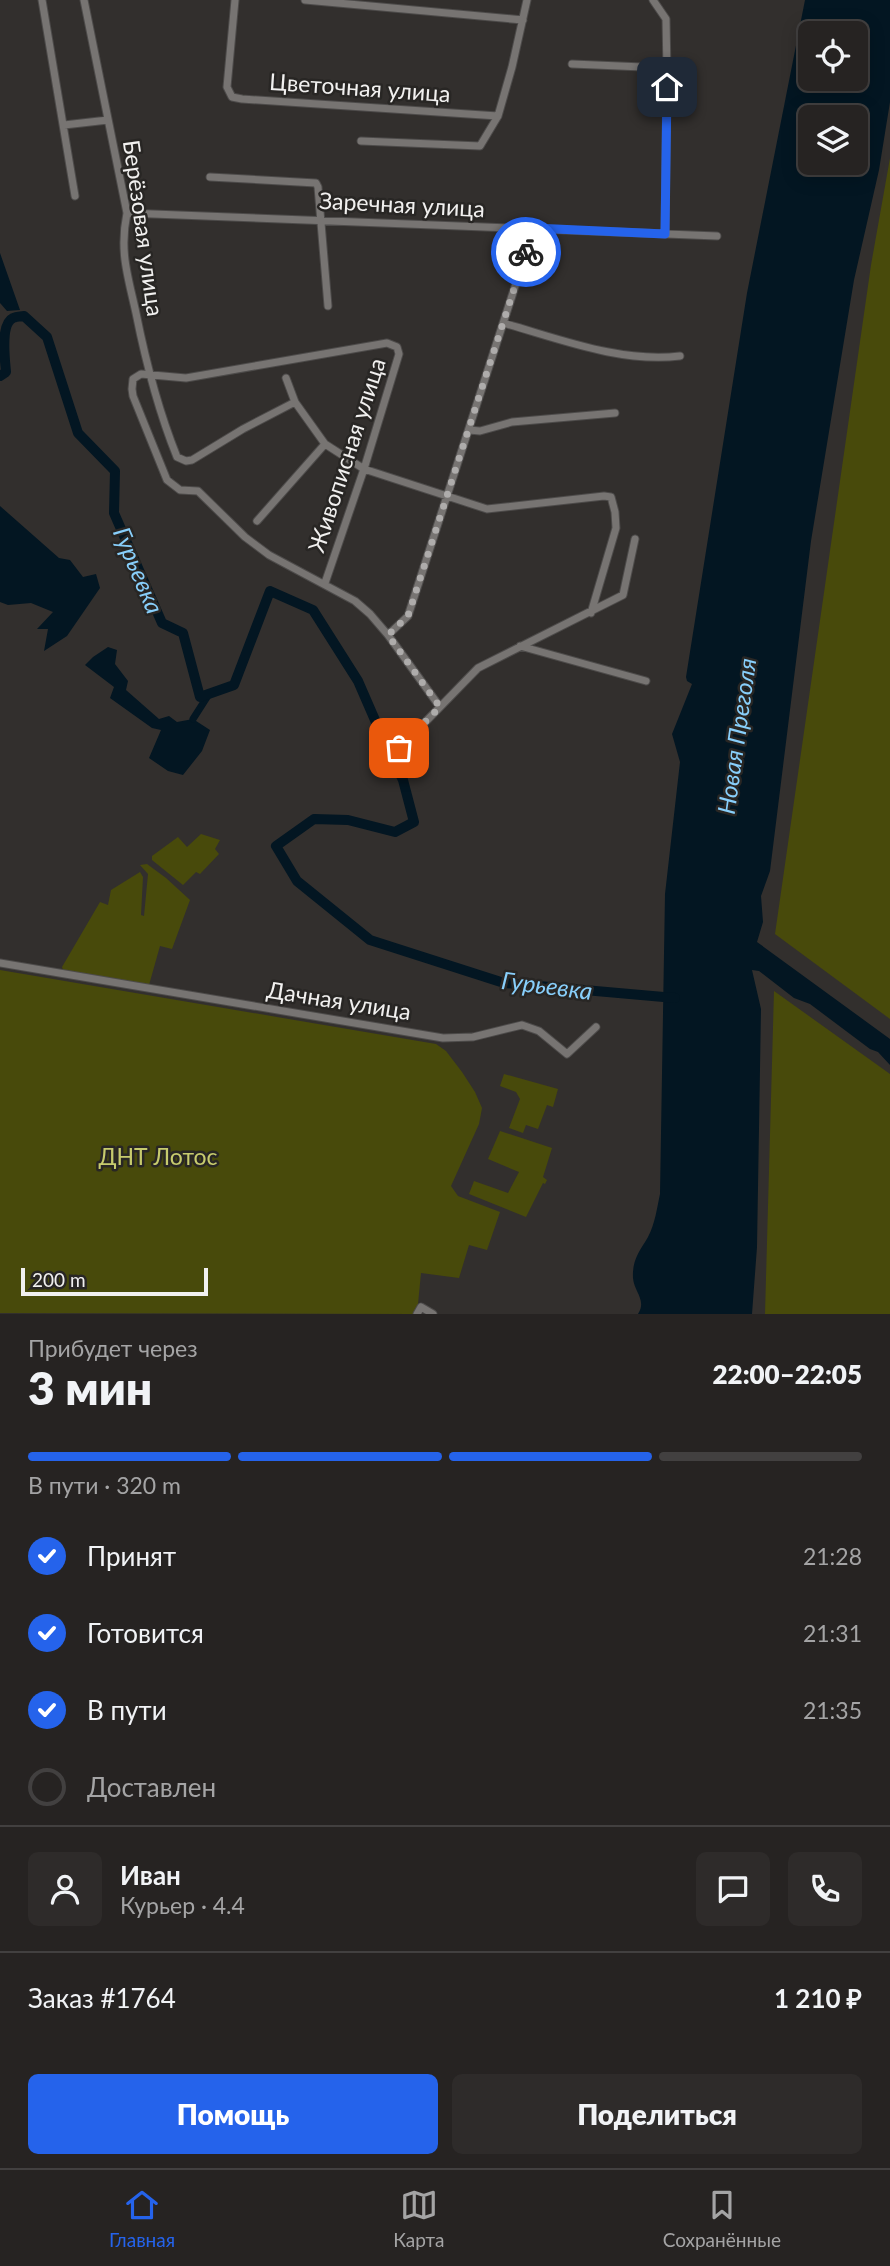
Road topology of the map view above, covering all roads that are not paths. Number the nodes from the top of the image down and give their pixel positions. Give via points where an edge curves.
1 (42, 0) edge
2 (84, 0) edge
3 (235, 0) edge
4 (304, 0) edge
5 (527, 0) edge
6 (653, 0) edge
7 (523, 20) junction
8 (572, 64) dead end
9 (667, 68) junction
10 (498, 116) junction
11 (108, 120) junction
12 (64, 125) junction
13 (361, 141) dead end
14 (210, 177) dead end
15 (75, 195) dead end
16 (127, 213) junction
17 (320, 219) junction
18 (534, 228) junction
19 (665, 234) junction
20 (717, 236) dead end
21 (327, 306) dead end
22 (503, 323) junction
23 (680, 356) dead end
24 (149, 375) junction
25 (286, 378) dead end
26 (295, 402) junction
27 (615, 413) dead end
28 (469, 429) junction
29 (324, 444) junction
30 (364, 469) junction
31 (447, 498) junction
32 (257, 521) dead end
33 (635, 539) dead end
34 (325, 583) junction
35 (591, 612) junction
36 (388, 635) junction
37 (520, 646) junction
38 (646, 681) dead end
39 (440, 707) junction
40 (399, 748) dead end
41 (0, 963) edge
42 (596, 1027) dead end
43 (419, 1310) edge
44 (433, 1314) edge

1 - 12 street
2 - 11 street, Берёзовая улица
3 - 10 street, Цветочная улица via 227,87 232,97
4 - 7 street
5 - 7 street
6 - 9 street via 666,19
7 - 10 street
8 - 9 street
9 - 19 street
10 - 13 street via 480,146
11 - 12 street
11 - 16 street, Берёзовая улица
12 - 15 street
14 - 17 street via 316,183
16 - 17 street, Заречная улица
16 - 24 street, Берёзовая улица via 122,248
17 - 18 street, Заречная улица
17 - 21 street
18 - 19 street, Заречная улица
18 - 22 street
19 - 20 street, Заречная улица
22 - 23 street via 604,352 657,359
22 - 28 street
24 - 26 street, Берёзовая улица via 177,457 186,461
24 - 30 street, Живописная улица via 186,378 387,343 397,347 399,354
24 - 34 street via 136,376 132,389 167,480 180,490 198,491 269,555
25 - 26 street
26 - 29 street
27 - 28 street
28 - 31 street
29 - 30 street
29 - 32 street
30 - 31 street
30 - 34 street, Живописная улица
31 - 35 street via 487,509 611,498 616,528
31 - 36 street via 408,616
33 - 35 street via 624,595
34 - 36 street via 355,601
35 - 37 street
36 - 39 street
37 - 38 street
37 - 39 street via 478,668
39 - 40 street
41 - 42 street, Дачная улица via 443,1038 473,1037 522,1025 538,1031 567,1054
43 - 44 street

